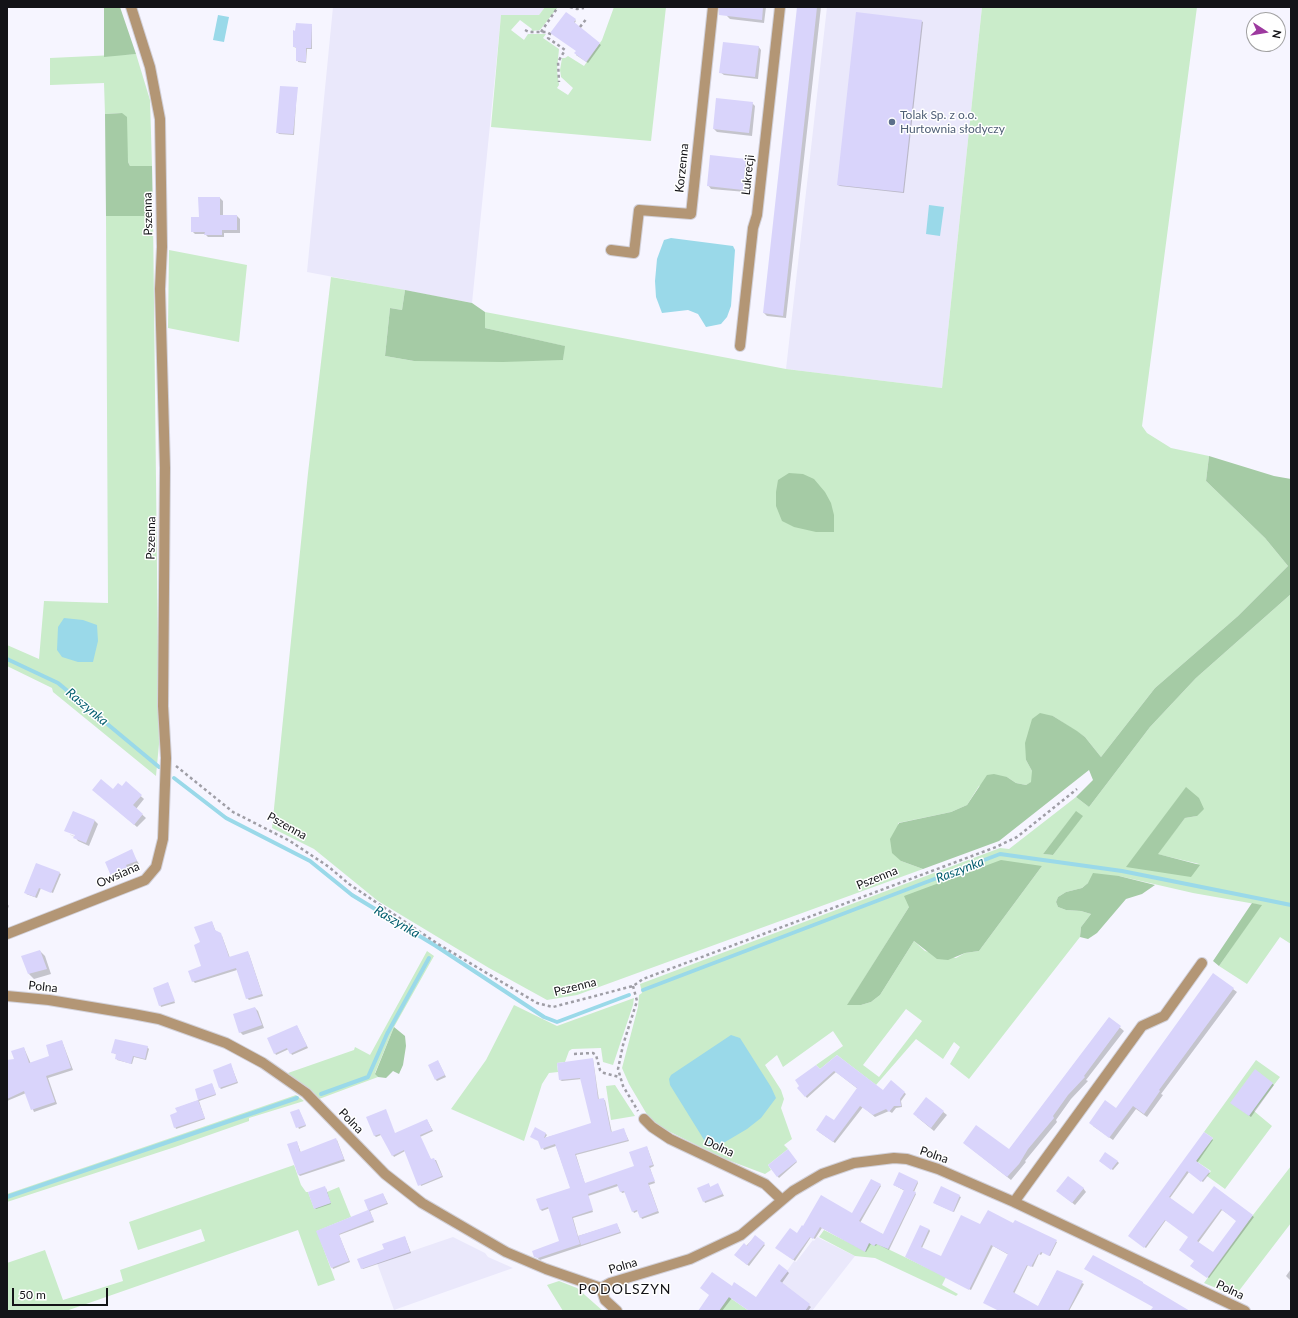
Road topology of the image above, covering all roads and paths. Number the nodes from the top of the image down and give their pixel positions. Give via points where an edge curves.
1 (131, 7) edge
2 (558, 7) edge
3 (570, 7) edge
4 (713, 7) edge
5 (780, 7) edge
6 (584, 8) dead end
7 (586, 18) dead end
8 (580, 27) dead end
9 (525, 30) dead end
10 (541, 32) junction
11 (559, 82) dead end
12 (611, 250) dead end
13 (740, 346) dead end
14 (166, 758) junction
15 (1078, 789) dead end
16 (7, 934) edge
17 (1202, 963) dead end
18 (633, 986) junction
19 (7, 996) edge
20 (574, 1054) dead end
21 (619, 1077) junction
22 (644, 1119) joint
23 (782, 1200) junction
24 (1014, 1202) junction
25 (601, 1288) junction
26 (617, 1311) edge
27 (1245, 1311) edge

1 - 14 street, Pszenna via 150,67 160,119 160,289 165,468 163,699
2 - 10 path
3 - 6 path
4 - 12 street, Korzenna via 691,214 639,210 634,253
5 - 13 street, Lukrecji
7 - 8 path
9 - 10 path
10 - 11 path via 550,34 548,38 565,50 558,62
14 - 16 street, Owsiana via 163,839 156,867 149,876 140,882
14 - 18 path, Pszenna via 233,812 290,841 348,884 432,940 537,1003 553,1007
15 - 18 path, Pszenna via 1018,836 996,847 643,978
17 - 24 street via 1164,1016 1142,1026
18 - 21 path via 637,1001 623,1045
19 - 25 street, Polna via 49,1000 159,1019 226,1043 263,1063 306,1093 385,1174 422,1203 506,1252
20 - 21 path via 593,1053 596,1055 600,1070
21 - 22 path
22 - 23 street, Dolna via 670,1139 765,1184
23 - 24 street, Polna via 793,1190 822,1174 854,1163 894,1158 907,1159 938,1169
23 - 25 street, Polna via 741,1235 690,1259
24 - 27 street, Polna
25 - 26 street via 605,1300

